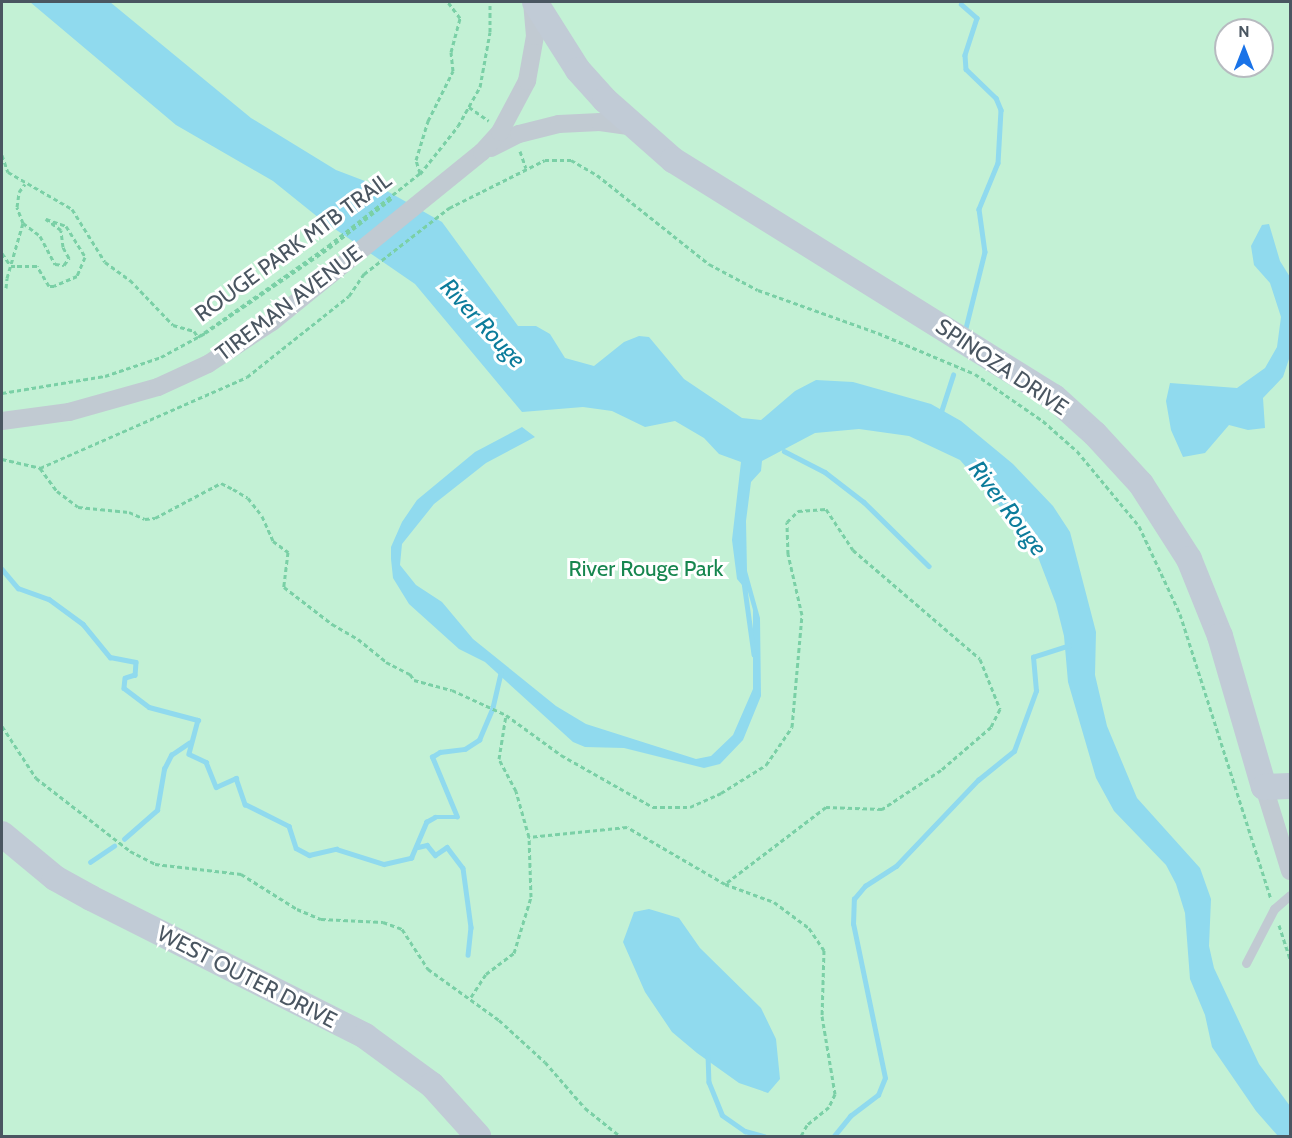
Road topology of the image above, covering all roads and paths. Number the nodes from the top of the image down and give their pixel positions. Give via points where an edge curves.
1 (448, 2) edge
2 (490, 2) edge
3 (533, 2) edge
4 (634, 127) junction
5 (482, 152) junction
6 (2, 155) edge
7 (420, 173) junction
8 (25, 184) junction
9 (23, 223) junction
10 (2, 253) edge
11 (10, 266) junction
12 (6, 288) dead end
13 (198, 337) junction
14 (2, 393) edge
15 (2, 421) edge
16 (2, 459) edge
17 (40, 468) junction
18 (506, 715) junction
19 (2, 726) edge
20 (1290, 786) edge
21 (1264, 787) junction
22 (2, 834) edge
23 (530, 837) junction
24 (1290, 871) edge
25 (725, 884) junction
26 (1290, 895) edge
27 (1274, 909) junction
28 (1290, 959) edge
29 (1246, 963) dead end
30 (470, 998) junction
31 (478, 1137) edge
32 (620, 1137) edge
33 (801, 1137) edge

1 - 7 path, ROUGE PARK MTB TRAIL via 460,18 451,52 453,70 428,121 416,159
2 - 7 path via 490,32 480,87 458,126
3 - 4 street, SPINOZA DRIVE via 578,70
3 - 5 street via 535,36 527,81 511,117
4 - 5 street via 600,122 559,124 519,134
4 - 21 street, SPINOZA DRIVE via 730,199 1054,397 1095,434 1141,484 1189,559 1220,636
5 - 15 street, TIREMAN AVENUE via 248,340 184,376 114,402
6 - 8 path, ROUGE PARK MTB TRAIL via 8,172
7 - 13 path via 329,247
8 - 9 path via 19,192 17,207
8 - 13 path, ROUGE PARK MTB TRAIL via 72,209 105,262 130,280 173,325 194,331
9 - 11 path
9 - 11 path via 40,236 45,252 61,265 69,258 61,230 44,220 66,226 80,245 84,266 77,276 49,286 37,266
10 - 11 path
11 - 12 path
13 - 14 path via 161,357 105,376
16 - 17 path
17 - 18 path via 57,491 78,507 129,512 145,519 155,518 221,483 233,489 248,498 262,516 273,541 288,552 284,587 414,680 452,690
17 - 27 path via 247,377 349,296 364,274 449,208 545,160 571,160 597,175 708,264 758,291 942,358 975,374 1077,451 1138,526 1180,614
18 - 23 path via 499,759 516,791
18 - 25 path via 561,755 653,807 690,807 722,793 766,765 792,727 802,615 788,555 788,522 798,511 826,509 853,550 980,659 1000,709 991,727 941,770 882,809 826,807
19 - 30 path via 36,778 130,851 155,864 241,874 297,909 321,919 383,922 402,929 428,969
20 - 21 street
21 - 24 street, SPINOZA DRIVE
22 - 31 street, WEST OUTER DRIVE via 55,878 365,1036 432,1085
23 - 25 path via 627,827
23 - 30 path via 531,897 514,952 486,974
25 - 33 path via 774,902 808,928 824,950 822,1016 835,1094 829,1107 807,1125
26 - 27 lane
27 - 28 path
27 - 29 lane
30 - 32 path via 540,1058 578,1101

